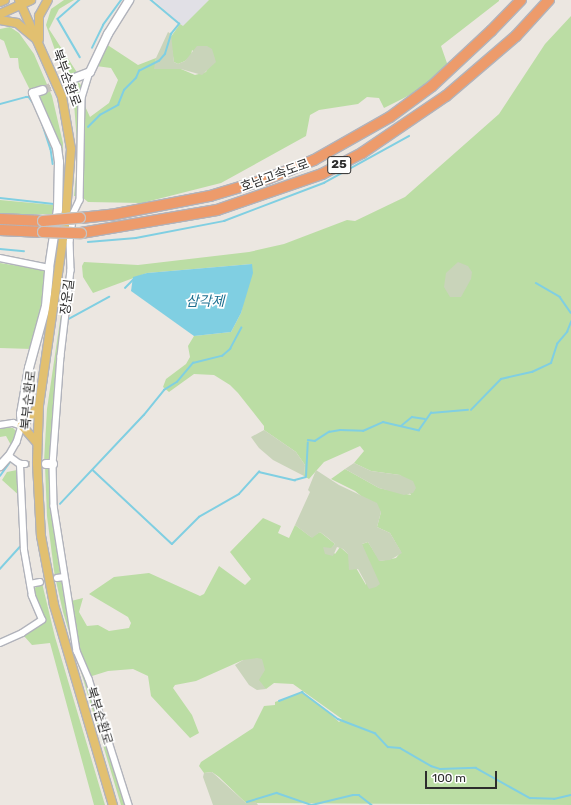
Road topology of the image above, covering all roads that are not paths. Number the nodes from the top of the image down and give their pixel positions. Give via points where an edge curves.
1 (5, 0) edge
2 (31, 0) edge
3 (48, 0) edge
4 (129, 0) edge
5 (521, 0) edge
6 (549, 0) edge
7 (0, 2) edge
8 (20, 2) edge
9 (0, 14) edge
10 (0, 20) edge
11 (39, 42) junction
12 (90, 72) junction
13 (72, 79) tunnel mouth
14 (43, 90) tunnel mouth
15 (0, 219) edge
16 (0, 230) edge
17 (0, 258) edge
18 (49, 268) junction
19 (39, 405) junction
20 (0, 426) edge
21 (22, 426) junction
22 (37, 443) junction
23 (8, 456) junction
24 (0, 466) edge
25 (64, 577) junction
26 (57, 578) dead end
27 (40, 582) dead end
28 (30, 584) junction
29 (0, 643) edge
30 (113, 805) edge
31 (129, 805) edge

1 - 7 main road
2 - 8 main road
3 - 11 main road via 39,16
4 - 12 street via 108,34
5 - 15 highway, 호남고속도로 / 25, bridge via 432,86 390,117 314,160 267,179 210,196 111,215 43,221
6 - 16 highway, 호남고속도로 / 25, bridge via 516,36 446,96 362,153 322,174 217,210 81,233
8 - 9 main road
8 - 11 main road, 북부순환로
10 - 11 main road via 17,23
11 - 19 main road, 북부순환로 via 62,97 71,149 65,225
12 - 13 street
12 - 25 street, 장운길 via 82,99 80,200 74,213 70,241 71,270 50,464
14 - 18 street, 장운길 via 33,93 52,135 59,162 58,209
17 - 18 street, 장운길
18 - 21 street, 장운길 via 46,306 29,368 21,414
19 - 21 main road
19 - 22 main road, 북부순환로
20 - 21 street
21 - 22 main road
21 - 23 street, 장운길 via 17,442
22 - 30 main road, 북부순환로 via 39,509 47,577
23 - 24 street, 장운길
23 - 28 street via 22,464 22,525
25 - 26 street
25 - 31 street, 장운길 via 77,651 89,679
27 - 28 street
28 - 29 street via 42,620 22,634

